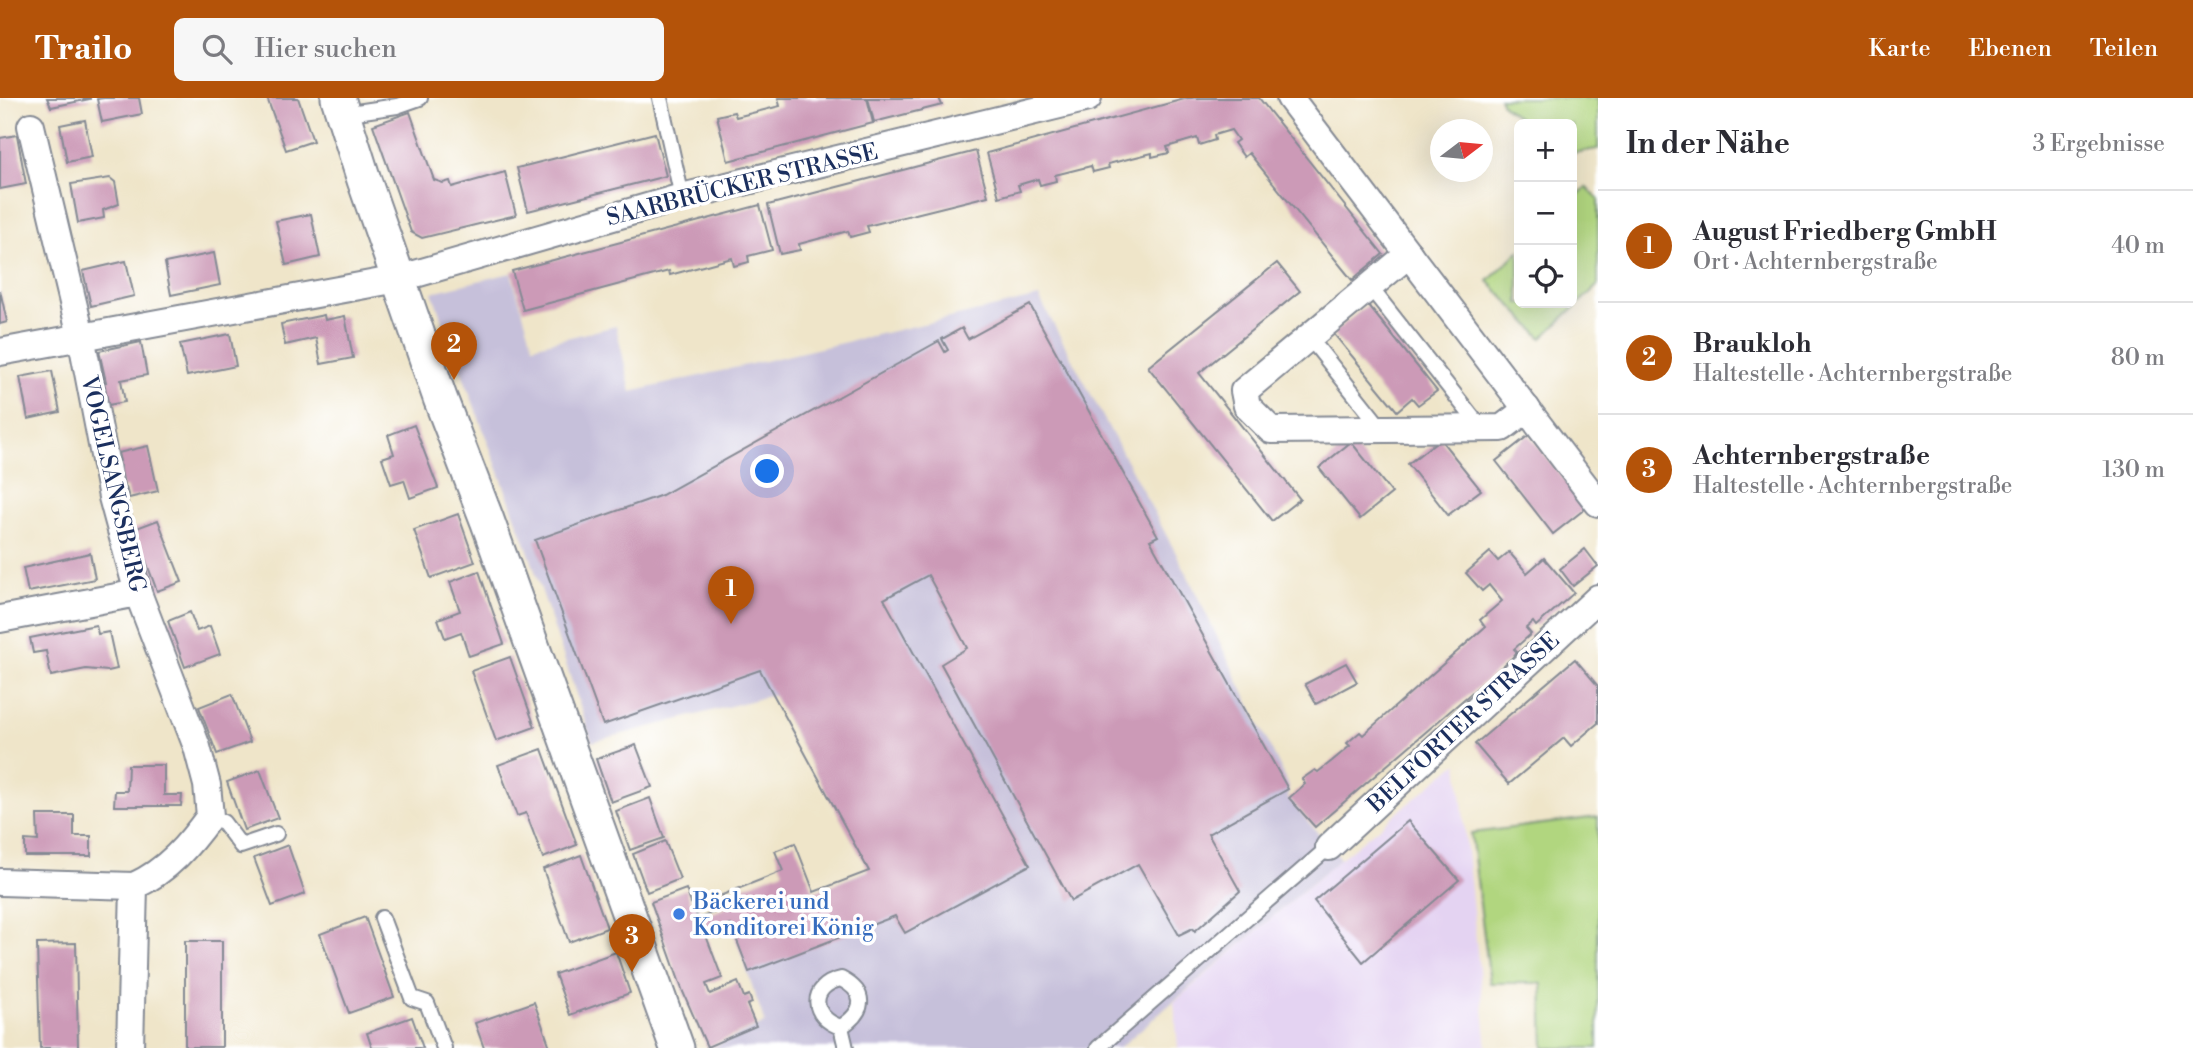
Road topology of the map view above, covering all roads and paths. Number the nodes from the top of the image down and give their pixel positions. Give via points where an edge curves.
1 (419, 98) edge
2 (660, 98) edge
3 (1087, 98) edge
4 (1290, 98) edge
5 (340, 106) edge
6 (30, 125) dead end
7 (682, 197) junction
8 (1409, 254) junction
9 (398, 279) junction
10 (1370, 287) junction
11 (81, 337) junction
12 (1310, 337) junction
13 (0, 352) edge
14 (1527, 409) junction
15 (1481, 428) junction
16 (1382, 429) junction
17 (1598, 503) edge
18 (138, 593) junction
19 (1598, 598) edge
20 (0, 619) edge
21 (210, 816) junction
22 (276, 834) dead end
23 (1329, 847) joint
24 (0, 881) edge
25 (134, 886) junction
26 (382, 918) dead end
27 (841, 1027) dead end
28 (130, 1048) edge
29 (444, 1048) edge
30 (677, 1048) edge
31 (846, 1048) edge
32 (1098, 1048) edge

1 - 5 lane via 397,106
2 - 7 lane
3 - 7 street, SAARBRÜCKER STRASSE
4 - 8 street
5 - 9 street
6 - 11 street, VOGELSANGSBERG
7 - 9 street, SAARBRÜCKER STRASSE
8 - 10 street
8 - 14 street
9 - 11 street, SAARBRÜCKER STRASSE
9 - 30 street
10 - 12 street
10 - 15 lane
11 - 13 street, SAARBRÜCKER STRASSE
11 - 18 street, VOGELSANGSBERG via 112,497
12 - 16 lane
12 - 16 street via 1244,391 1247,407 1271,430
14 - 15 street via 1502,428
14 - 17 street
15 - 16 street
18 - 20 street
18 - 21 street, VOGELSANGSBERG via 197,747
19 - 23 street, BELFORTER STRASSE
21 - 22 lane via 223,822 241,846
21 - 25 street via 186,849 152,878
23 - 32 lane
24 - 25 street
25 - 28 street
26 - 29 lane via 412,998 427,1003
27 - 31 lane

